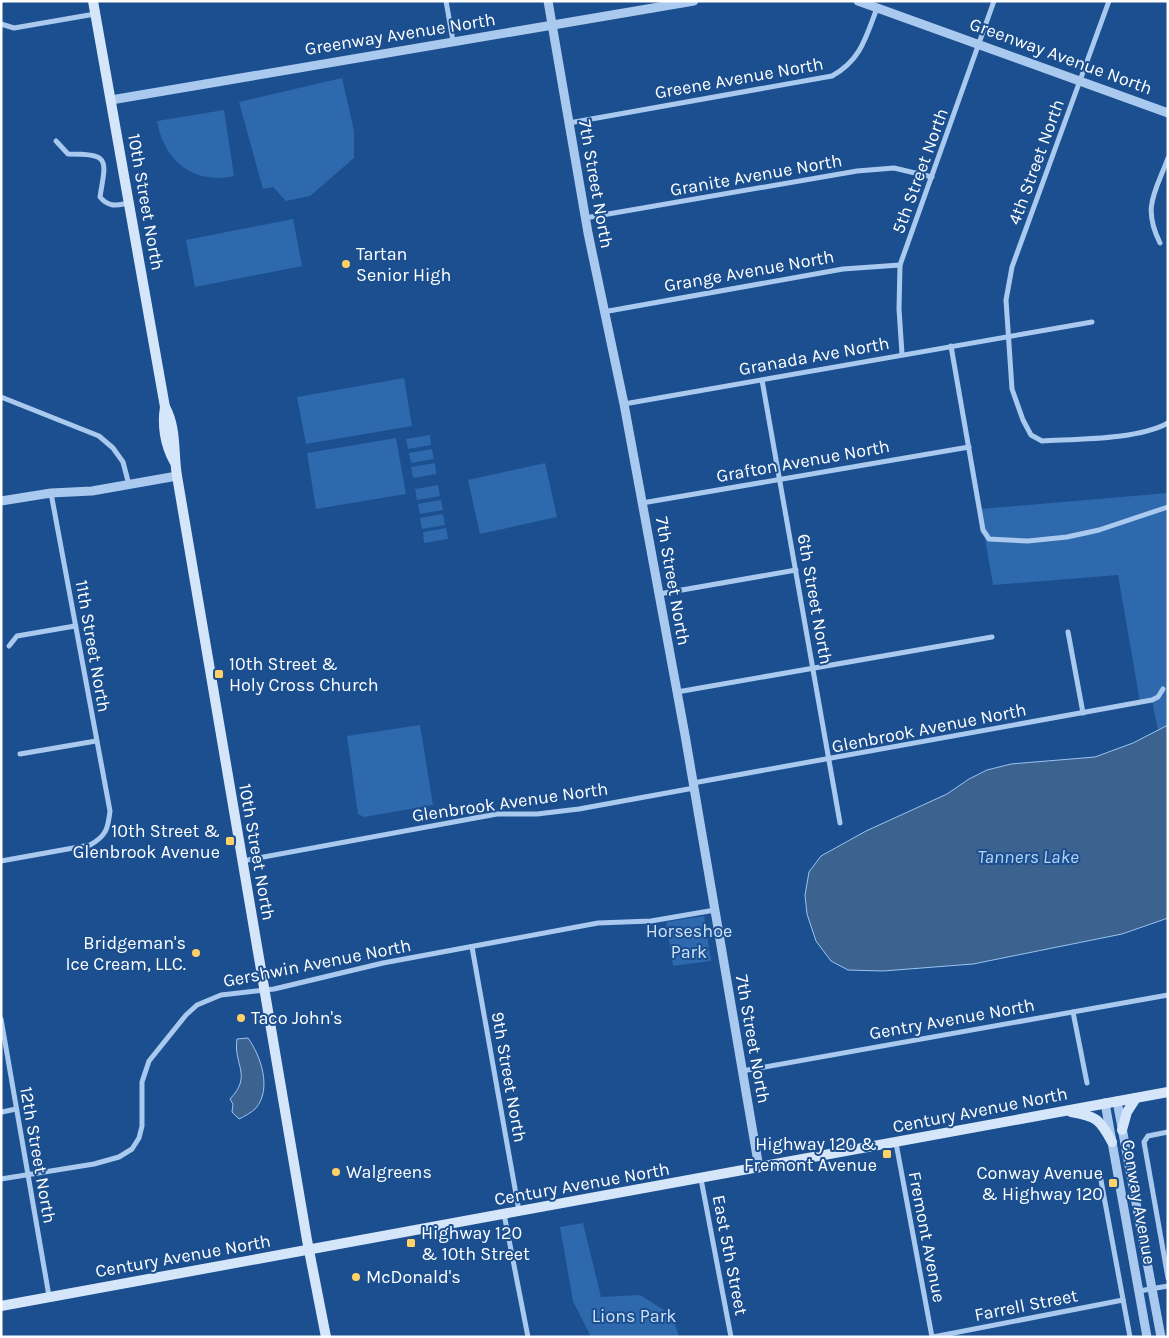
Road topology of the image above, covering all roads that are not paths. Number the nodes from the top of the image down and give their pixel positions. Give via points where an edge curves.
1 (446, 1) edge
2 (548, 1) edge
3 (694, 1) edge
4 (858, 1) edge
5 (994, 1) edge
6 (1110, 1) edge
7 (94, 5) edge
8 (877, 8) junction
9 (1, 24) edge
10 (552, 26) junction
11 (453, 41) junction
12 (980, 43) junction
13 (1080, 81) junction
14 (111, 100) junction
15 (1168, 113) edge
16 (569, 123) junction
17 (56, 141) dead end
18 (1168, 158) edge
19 (932, 177) junction
20 (130, 203) junction
21 (585, 218) junction
22 (1160, 243) dead end
23 (900, 265) junction
24 (603, 312) junction
25 (1092, 322) dead end
26 (1008, 335) junction
27 (951, 346) junction
28 (902, 354) junction
29 (762, 380) junction
30 (1, 397) edge
31 (624, 404) junction
32 (1168, 423) edge
33 (969, 448) junction
34 (176, 476) junction
35 (780, 479) junction
36 (129, 485) junction
37 (51, 493) junction
38 (1, 501) edge
39 (642, 503) junction
40 (1168, 507) edge
41 (796, 570) junction
42 (659, 594) junction
43 (75, 626) junction
44 (1068, 632) dead end
45 (992, 637) dead end
46 (9, 646) dead end
47 (813, 668) junction
48 (1163, 689) dead end
49 (677, 692) junction
50 (1083, 713) junction
51 (96, 741) junction
52 (20, 754) dead end
53 (830, 760) junction
54 (694, 786) junction
55 (840, 823) dead end
56 (1, 861) edge
57 (242, 861) junction
58 (715, 910) junction
59 (472, 947) junction
60 (264, 990) junction
61 (1168, 994) edge
62 (1073, 1012) junction
63 (1, 1019) edge
64 (742, 1071) junction
65 (1087, 1084) dead end
66 (1168, 1092) edge
67 (1136, 1098) junction
68 (1117, 1101) junction
69 (1104, 1103) junction
70 (16, 1109) junction
71 (1065, 1110) junction
72 (2, 1112) edge
73 (1122, 1130) junction
74 (1168, 1132) edge
75 (1112, 1142) junction
76 (896, 1143) junction
77 (759, 1168) junction
78 (27, 1174) junction
79 (1100, 1175) dead end
80 (1, 1179) edge
81 (701, 1179) junction
82 (519, 1212) junction
83 (504, 1214) junction
84 (308, 1249) junction
85 (1168, 1278) edge
86 (1168, 1286) edge
87 (1152, 1289) junction
88 (1138, 1291) junction
89 (49, 1296) junction
90 (1123, 1300) junction
91 (1, 1306) edge
92 (326, 1337) edge
93 (528, 1337) edge
94 (731, 1337) edge
95 (933, 1337) edge
96 (1130, 1337) edge
97 (1147, 1337) edge
98 (1161, 1337) edge

1 - 11 street
2 - 10 street, 7th Street North
3 - 10 street, Greenway Avenue North
4 - 8 street, Greenway Avenue North
5 - 12 street, 5th Street North
6 - 13 street, 4th Street North
7 - 9 street via 14,28
7 - 14 main road, 10th Street North
8 - 12 street, Greenway Avenue North
8 - 16 street, Greene Avenue North via 860,53 845,69 832,76
10 - 11 street, Greenway Avenue North
10 - 16 street, 7th Street North
11 - 14 street, Greenway Avenue North
12 - 13 street, Greenway Avenue North
12 - 19 street, 5th Street North
13 - 15 street, Greenway Avenue North
13 - 26 street, 4th Street North via 1012,267 1006,300
14 - 20 main road, 10th Street North
16 - 21 street, 7th Street North
17 - 20 street via 68,154 99,157 104,169 100,197 105,204
18 - 22 street via 1150,206 1152,226
19 - 21 street, Granite Avenue North via 894,168 857,171
19 - 23 street, 5th Street North
20 - 34 main road, 10th Street North via 165,407 163,419 168,451 174,461
21 - 24 street, 7th Street North
23 - 24 street, Grange Avenue North via 843,269
23 - 28 street, 5th Street North
24 - 31 street, 7th Street North
25 - 26 street, Granada Ave North
26 - 27 street, Granada Ave North
26 - 32 street via 1012,389 1022,420 1031,435 1042,441 1140,432
27 - 28 street, Granada Ave North
27 - 33 street
28 - 29 street, Granada Ave North
29 - 31 street, Granada Ave North
29 - 35 street, 6th Street North
30 - 36 street via 99,436 123,462
31 - 39 street, 7th Street North
33 - 35 street, Grafton Avenue North
33 - 40 street via 983,528 989,539 994,541 1067,537
34 - 36 street
34 - 57 main road, 10th Street North
35 - 39 street, Grafton Avenue North
35 - 41 street, 6th Street North
36 - 37 street
37 - 38 street
37 - 43 street, 11th Street North
39 - 42 street, 7th Street North
41 - 42 street
41 - 47 street, 6th Street North
42 - 49 street, 7th Street North
43 - 46 street via 17,636
43 - 51 street, 11th Street North
44 - 50 street
45 - 47 street
47 - 49 street
47 - 53 street, 6th Street North
48 - 50 street, Glenbrook Avenue North via 1154,699
49 - 54 street, 7th Street North
50 - 53 street, Glenbrook Avenue North
51 - 52 street
51 - 56 street, 11th Street North via 109,805 108,828 103,838 90,845
53 - 54 street, Glenbrook Avenue North
53 - 55 street, 6th Street North
54 - 57 street, Glenbrook Avenue North via 579,809 497,814
54 - 58 street, 7th Street North
57 - 60 main road, 10th Street North
58 - 59 street, Gershwin Avenue North via 651,920 598,923
58 - 64 street, 7th Street North
59 - 60 street, Gershwin Avenue North
59 - 82 street, 9th Street North
60 - 78 street, Gershwin Avenue North via 221,995 197,1005 186,1015 149,1061 142,1082 140,1138 132,1149 119,1157 94,1164
60 - 84 main road, 10th Street North
61 - 62 street, Gentry Avenue North
62 - 64 street, Gentry Avenue North
62 - 65 street
63 - 70 street, 12th Street North
64 - 77 street, 7th Street North
66 - 67 main road, Century Avenue North
67 - 68 main road, Century Avenue North
67 - 73 main road via 1127,1112
68 - 69 main road, Century Avenue North
68 - 73 street, Conway Avenue
69 - 71 main road, Century Avenue North
69 - 75 street, Conway Avenue
70 - 72 street
70 - 78 street, 12th Street North
71 - 75 main road via 1096,1118
71 - 76 main road, Century Avenue North
73 - 87 street, Conway Avenue
74 - 85 street via 1146,1137 1145,1148
75 - 88 street, Conway Avenue
76 - 77 main road, Century Avenue North
76 - 95 street, Fremont Avenue
77 - 81 main road, Century Avenue North
78 - 80 street
78 - 89 street, 12th Street North
79 - 90 street
81 - 82 main road, Century Avenue North
81 - 94 street, East 5th Street
82 - 83 main road, Century Avenue North
83 - 84 main road, Century Avenue North
83 - 93 street
84 - 89 main road, Century Avenue North
84 - 92 main road, 10th Street North
86 - 87 street
87 - 88 street
87 - 98 street, Conway Avenue
88 - 97 street, Conway Avenue
89 - 91 main road, Century Avenue North
90 - 95 street, Farrell Street
90 - 96 street

